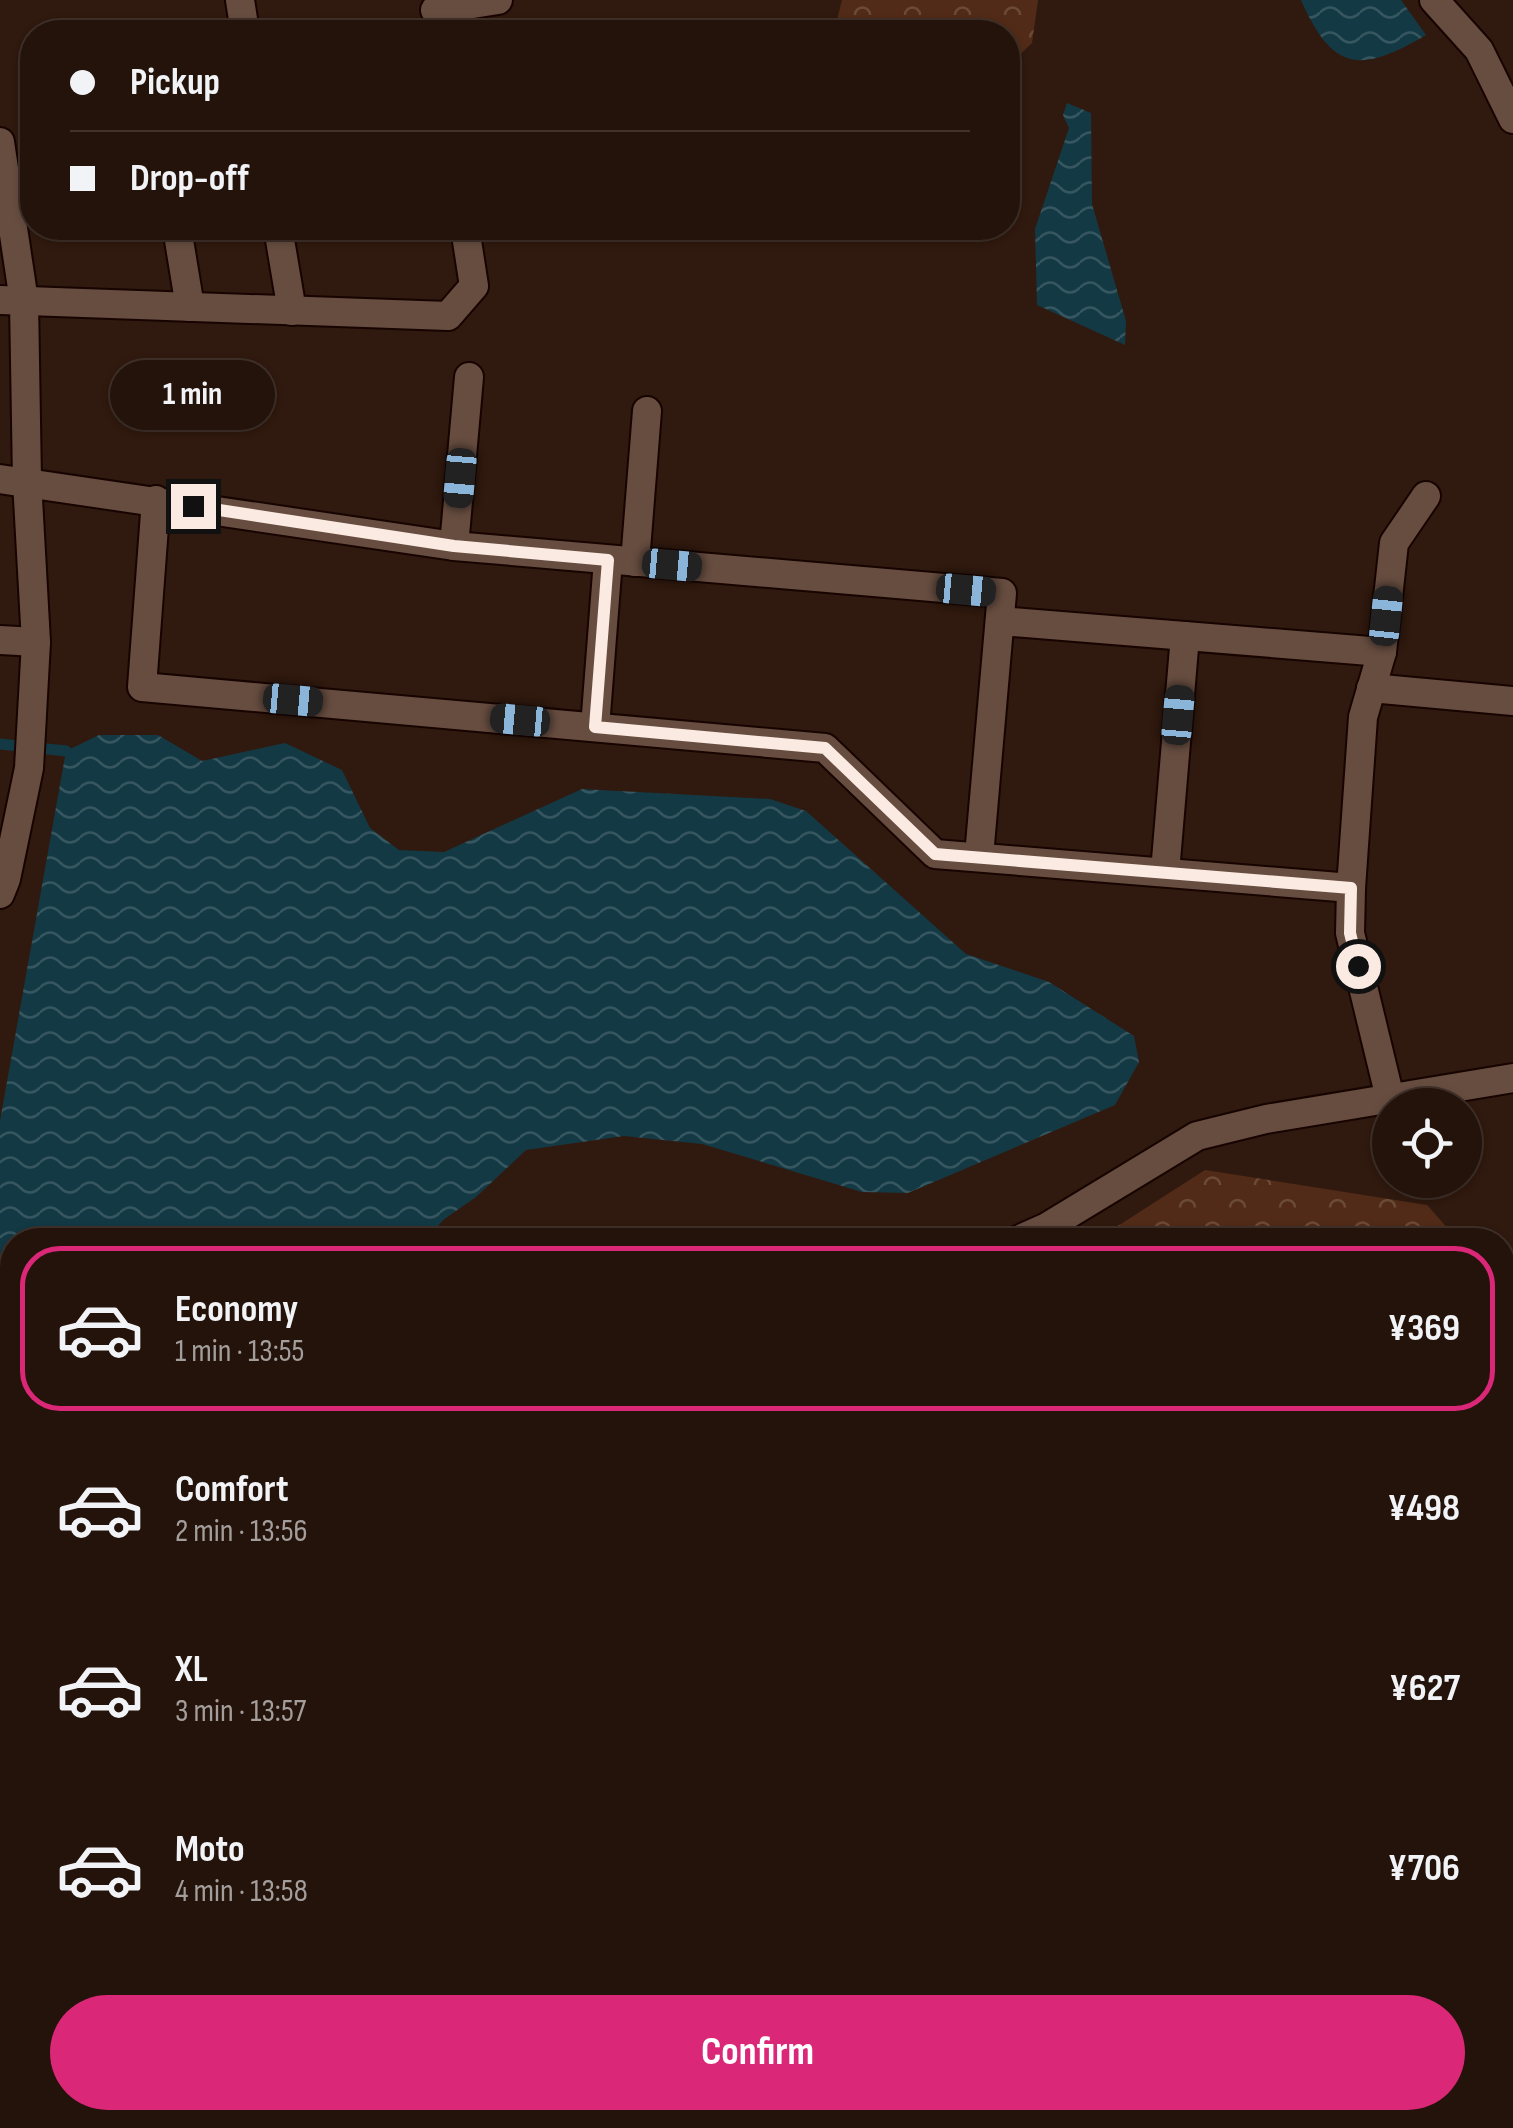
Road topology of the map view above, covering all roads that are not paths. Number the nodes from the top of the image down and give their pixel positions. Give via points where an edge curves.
1 (498, 0) edge
2 (1434, 0) edge
3 (435, 14) edge
4 (1513, 119) edge
5 (0, 142) edge
6 (179, 240) edge
7 (280, 240) edge
8 (467, 240) edge
9 (12, 300) edge
10 (190, 307) junction
11 (292, 310) junction
12 (469, 376) dead end
13 (648, 411) dead end
14 (13, 480) edge
15 (1426, 496) dead end
16 (156, 500) junction
17 (454, 546) junction
18 (621, 561) junction
19 (1000, 621) junction
20 (1185, 636) junction
21 (0, 640) edge
22 (36, 642) junction
23 (1382, 652) junction
24 (1371, 688) junction
25 (1513, 701) edge
26 (595, 727) junction
27 (979, 856) junction
28 (1165, 872) junction
29 (1351, 888) junction
30 (0, 894) edge
31 (1513, 1078) edge
32 (1388, 1088) edge
33 (1452, 1088) edge
34 (1372, 1101) edge
35 (1043, 1228) edge

1 - 3 street
2 - 4 street via 1480,50
5 - 9 street
6 - 10 street
7 - 11 street
8 - 11 street via 474,286 448,316
9 - 10 street
9 - 14 street
10 - 11 street
12 - 17 street
13 - 18 street
14 - 16 street
14 - 22 street
15 - 23 street via 1394,543
16 - 17 street
16 - 26 street via 142,686
17 - 18 street
18 - 19 street via 1002,594
18 - 26 street
19 - 20 street
19 - 27 street
20 - 23 street
20 - 28 street
21 - 22 street
22 - 30 street via 29,768
23 - 24 street
24 - 25 street
24 - 29 street via 1363,716
26 - 27 street via 825,748 935,854
27 - 28 street
28 - 29 street
29 - 32 street via 1350,933
31 - 33 street
34 - 35 street via 1198,1136

